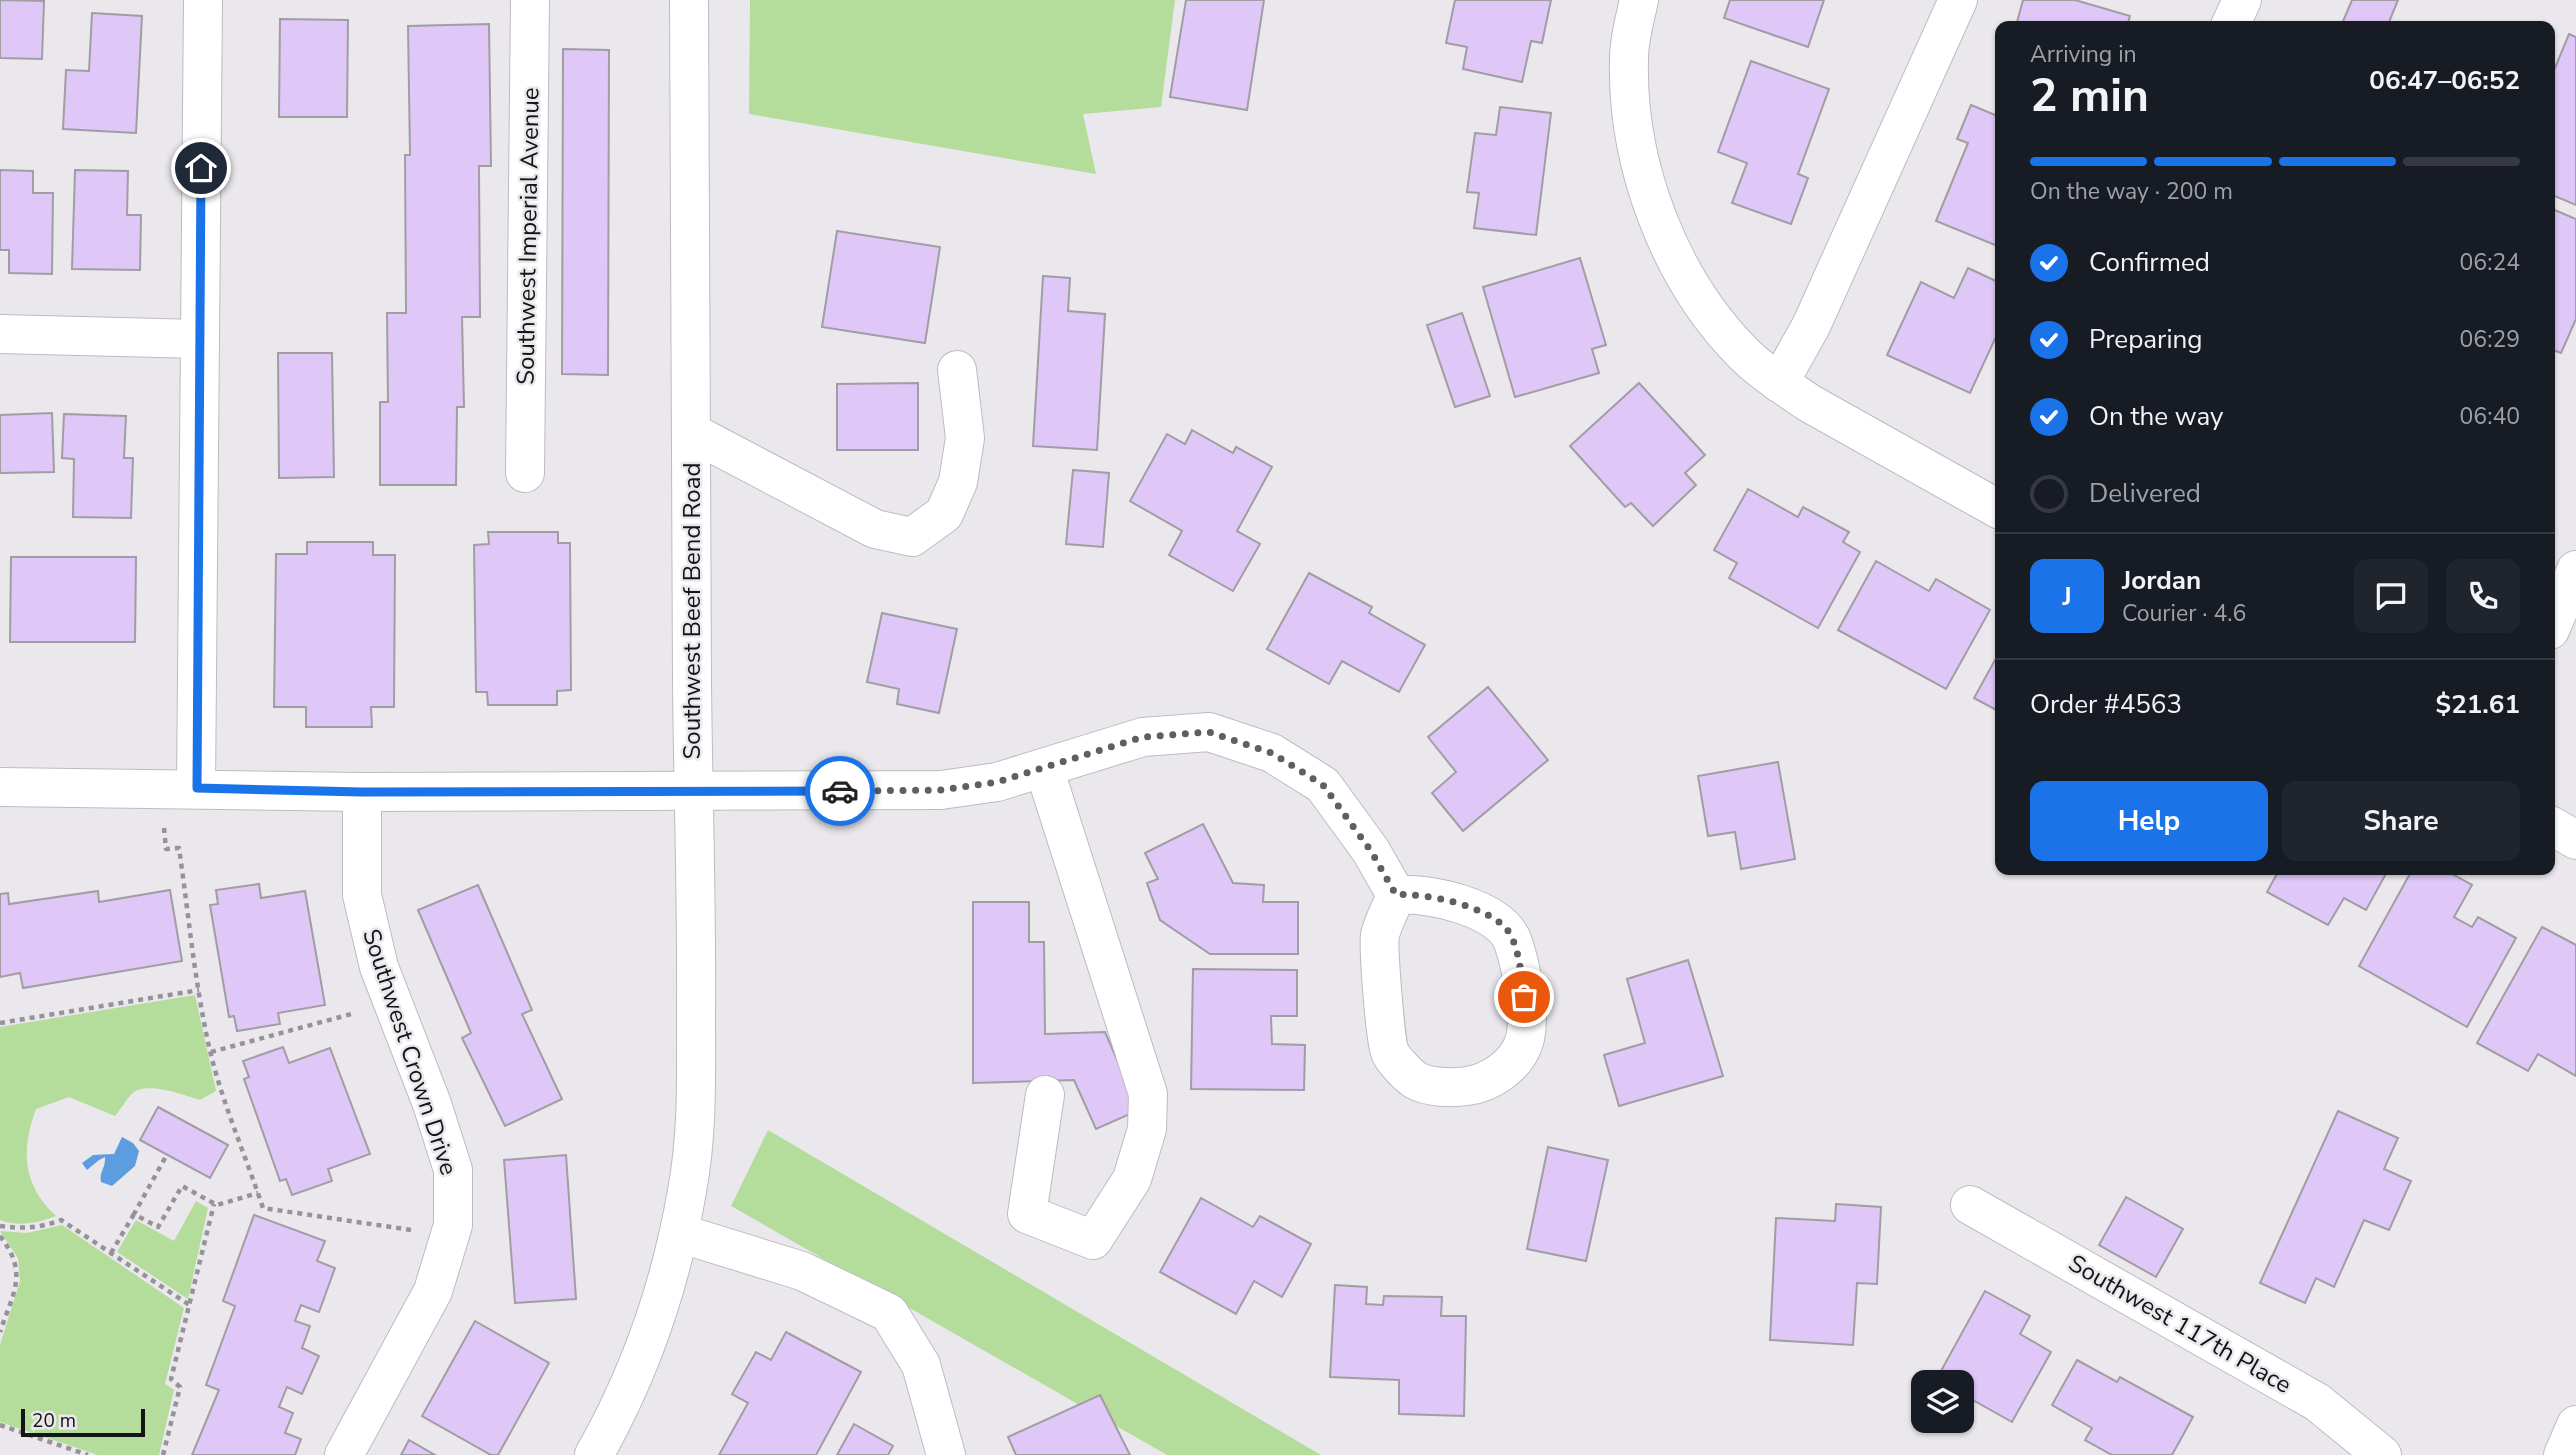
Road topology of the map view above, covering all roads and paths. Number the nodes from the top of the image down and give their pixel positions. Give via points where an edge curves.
1 (203, 0) edge
2 (530, 0) edge
3 (689, 0) edge
4 (1639, 0) edge
5 (1958, 0) edge
6 (2242, 0) edge
7 (2232, 21) edge
8 (0, 334) edge
9 (199, 339) junction
10 (957, 370) dead end
11 (1779, 383) junction
12 (691, 432) junction
13 (525, 473) dead end
14 (1995, 507) edge
15 (2576, 570) edge
16 (2555, 618) edge
17 (1044, 768) junction
18 (0, 787) edge
19 (197, 788) junction
20 (159, 789) junction
21 (362, 792) junction
22 (693, 792) junction
23 (2555, 828) edge
24 (2576, 840) edge
25 (1396, 895) junction
26 (199, 990) junction
27 (394, 1003) junction
28 (0, 1023) edge
29 (211, 1052) junction
30 (1045, 1095) dead end
31 (165, 1158) dead end
32 (258, 1193) junction
33 (214, 1204) junction
34 (1970, 1205) dead end
35 (134, 1214) junction
36 (0, 1226) edge
37 (678, 1233) junction
38 (450, 1235) junction
39 (0, 1236) edge
40 (111, 1253) junction
41 (191, 1306) junction
42 (0, 1332) edge
43 (0, 1425) edge
44 (2576, 1425) edge
45 (88, 1455) edge
46 (163, 1455) edge
47 (344, 1455) edge
48 (594, 1455) edge
49 (946, 1455) edge
50 (2382, 1455) edge
51 (2563, 1455) edge

1 - 9 street
2 - 13 street, Southwest Imperial Avenue
3 - 12 street, Southwest Beef Bend Road
4 - 11 street via 1629,55 1630,103 1639,159 1665,239 1713,316 1741,351
5 - 11 street via 1811,326
6 - 7 street
8 - 9 street
9 - 19 street
10 - 12 street via 965,438 958,482 944,514 912,537 875,529
11 - 14 street
12 - 22 street, Southwest Beef Bend Road
15 - 16 street
17 - 22 street via 997,782 941,790
17 - 25 street via 1143,737 1209,732 1272,753 1323,785
17 - 30 street via 1148,1094 1147,1129 1132,1179 1093,1240 1027,1214
18 - 20 street
19 - 20 street
19 - 21 street
20 - 26 path via 166,849 179,848
21 - 22 street
21 - 27 street, Southwest Crown Drive via 362,895 379,968
22 - 37 street, Southwest Beef Bend Road via 696,1121
23 - 24 street
25 - 25 street via 1380,936 1390,1053 1415,1080 1437,1086 1478,1084 1497,1075 1513,1061 1524,1042 1526,1016 1519,959 1510,932 1492,916 1459,904 1414,893
26 - 28 path
26 - 29 path
27 - 29 path
27 - 38 street, Southwest Crown Drive via 453,1170
29 - 32 path
31 - 35 path
32 - 33 path
32 - 38 path via 263,1208 275,1211
33 - 35 path via 182,1186 158,1227
33 - 41 path
34 - 50 street, Southwest 117th Place via 2317,1402
35 - 40 path
36 - 40 path via 21,1229 61,1220
37 - 48 street, Southwest Beef Bend Road via 643,1355
37 - 49 street via 802,1271 888,1313 921,1365
38 - 47 street, Southwest Crown Drive via 433,1291
39 - 42 path via 16,1262 18,1278
40 - 41 path
41 - 46 path via 171,1379 180,1387
43 - 45 path
44 - 51 street

